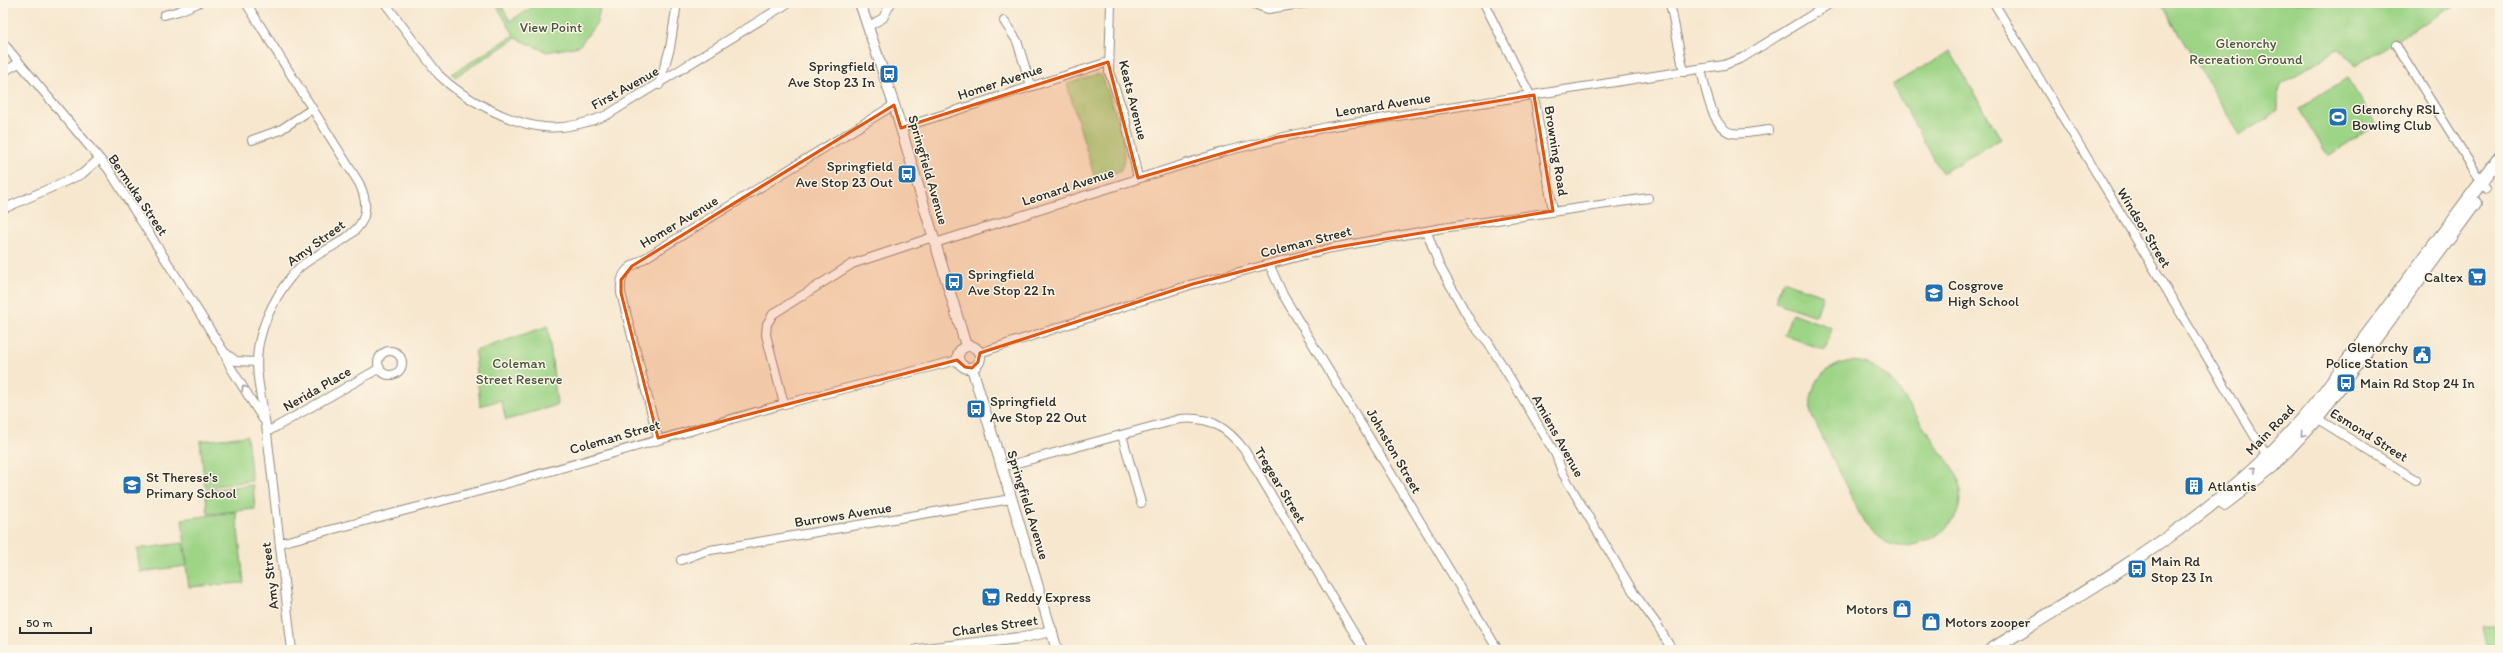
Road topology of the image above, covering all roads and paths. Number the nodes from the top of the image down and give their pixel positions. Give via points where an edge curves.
1 (198, 3) edge
2 (246, 3) edge
3 (395, 3) edge
4 (677, 3) edge
5 (788, 3) edge
6 (860, 3) edge
7 (891, 3) edge
8 (1111, 3) edge
9 (1251, 3) edge
10 (1307, 3) edge
11 (1484, 3) edge
12 (1670, 3) edge
13 (1831, 3) edge
14 (1994, 3) edge
15 (386, 5) edge
16 (164, 15) dead end
17 (1004, 21) dead end
18 (869, 26) junction
19 (3, 43) edge
20 (2396, 45) dead end
21 (19, 62) junction
22 (1108, 62) junction
23 (1701, 69) junction
24 (3, 72) edge
25 (1684, 72) junction
26 (659, 85) junction
27 (1031, 86) junction
28 (1532, 95) junction
29 (894, 105) junction
30 (312, 109) junction
31 (901, 128) junction
32 (1769, 130) dead end
33 (252, 140) dead end
34 (2500, 157) edge
35 (99, 159) junction
36 (2500, 170) edge
37 (1138, 178) junction
38 (2483, 186) junction
39 (1648, 198) dead end
40 (3, 209) edge
41 (1553, 211) junction
42 (1426, 232) junction
43 (934, 240) junction
44 (1269, 264) junction
45 (966, 346) junction
46 (224, 352) junction
47 (979, 353) junction
48 (958, 360) junction
49 (256, 362) junction
50 (380, 368) dead end
51 (972, 368) junction
52 (784, 404) junction
53 (2313, 415) junction
54 (265, 421) junction
55 (267, 432) junction
56 (1122, 435) junction
57 (658, 438) junction
58 (2270, 461) junction
59 (1002, 467) junction
60 (2416, 480) dead end
61 (1011, 500) junction
62 (1141, 504) dead end
63 (280, 543) junction
64 (681, 560) dead end
65 (1052, 631) junction
66 (940, 649) edge
67 (292, 650) edge
68 (917, 650) edge
69 (1057, 650) edge
70 (1364, 650) edge
71 (1498, 650) edge
72 (1672, 650) edge
73 (1991, 650) edge
74 (2005, 650) edge

1 - 16 street
2 - 30 street, Amy Street
3 - 15 street
4 - 26 street via 671,42
5 - 26 street, First Avenue
6 - 18 street, Springfield Avenue
7 - 18 street via 883,18
8 - 22 street, Keats Avenue
9 - 10 street via 1268,9
11 - 28 street, Browning Road
12 - 25 street
13 - 23 street, Leonard Avenue via 1732,63
14 - 58 street, Windsor Street
15 - 26 street, First Avenue via 448,85 474,102 523,124 545,128 580,124 607,114
17 - 27 street via 1017,41
18 - 29 street, Springfield Avenue
19 - 21 street, Bermuka Street
20 - 38 street
21 - 24 street
21 - 35 street, Bermuka Street
22 - 27 street, Homer Avenue
22 - 37 street, Keats Avenue via 1124,114
23 - 25 street, Leonard Avenue
23 - 32 street via 1709,101 1720,127 1734,133
25 - 28 street, Leonard Avenue
27 - 31 street, Homer Avenue
28 - 37 street, Leonard Avenue via 1278,137
28 - 41 street, Browning Road
29 - 31 street, Springfield Avenue
29 - 57 street, Homer Avenue via 632,266 623,274 621,293
30 - 33 street via 280,130
30 - 49 street, Amy Street via 360,183 366,210 354,232 301,267 290,280 264,324
31 - 43 street, Springfield Avenue
34 - 38 main road, Main Road
35 - 40 street via 82,174
35 - 46 street, Bermuka Street via 115,179
36 - 38 main road, Main Road
37 - 43 street, Leonard Avenue
38 - 53 main road, Main Road
39 - 41 street, Coleman Street
41 - 42 street, Coleman Street
42 - 44 street, Coleman Street via 1346,245
42 - 72 street, Amiens Avenue via 1436,260 1472,324 1488,342 1512,381 1630,587
43 - 45 street, Springfield Avenue
43 - 52 street, Leonard Avenue via 852,264 773,314 767,324 766,335
44 - 47 street, Coleman Street via 1193,284
44 - 71 street, Johnston Street via 1283,295
45 - 47 street
45 - 48 street via 960,350
46 - 49 street, Bermuka Street via 236,362
54 -> 46 street, Bermuka Street via 231,368
47 - 51 street via 978,362
48 - 51 street via 962,366
48 - 52 street, Coleman Street
49 - 54 street, Amy Street
50 - 55 street, Nerida Place
51 - 59 street, Springfield Avenue
52 - 57 street, Coleman Street
53 - 58 main road, Main Road
53 - 60 street, Esmond Street
54 - 55 street, Amy Street
55 - 63 street, Amy Street
56 - 59 street, Tregear Street
56 - 62 street
56 - 70 street, Tregear Street via 1190,418 1213,422 1232,434 1269,490
57 - 63 street, Coleman Street via 491,488
73 -> 58 main road, Main Road via 2173,532
58 - 74 main road, Main Road via 2205,519
59 - 61 street, Springfield Avenue
61 - 64 street, Burrows Avenue via 705,551
61 - 65 street, Springfield Avenue
63 - 67 street, Amy Street
65 - 66 street, Charles Street
65 - 69 street, Springfield Avenue
66 - 68 street, Charles Street

